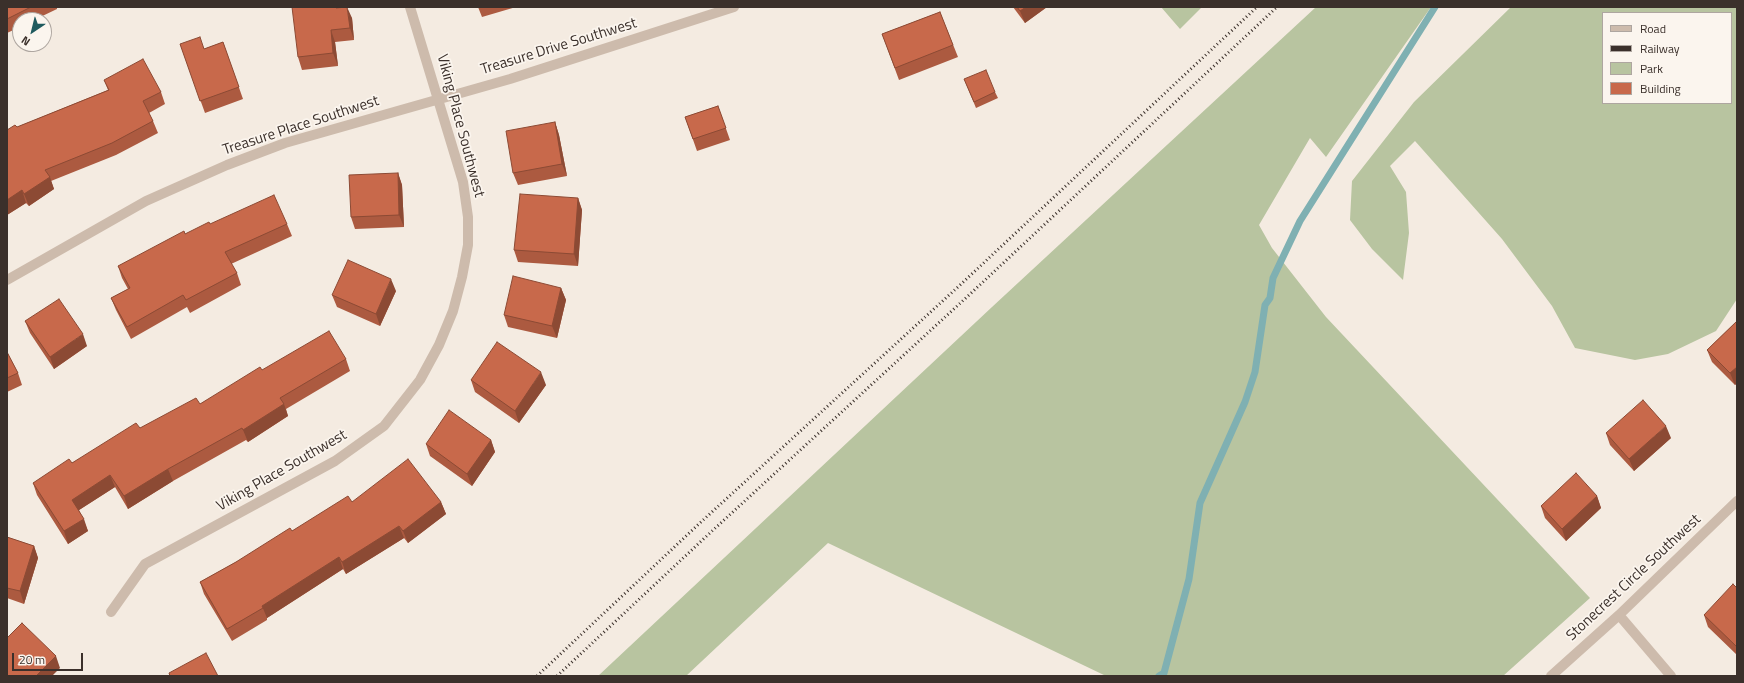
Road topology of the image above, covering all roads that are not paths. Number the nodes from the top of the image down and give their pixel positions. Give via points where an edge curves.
1 (410, 7) edge
2 (734, 7) edge
3 (438, 99) junction
4 (7, 280) edge
5 (1737, 502) edge
6 (111, 612) dead end
7 (1619, 615) junction
8 (1551, 676) edge
9 (1671, 676) edge

1 - 3 street, Viking Place Southwest
2 - 3 street, Treasure Drive Southwest via 510,79
3 - 4 street, Treasure Place Southwest via 285,143 227,165 146,201
3 - 6 street, Viking Place Southwest via 463,182 468,217 468,245 453,311 439,345 420,380 384,426 335,461 145,564
5 - 7 street, Stonecrest Circle Southwest
7 - 8 street, Stonecrest Circle Southwest
7 - 9 street

